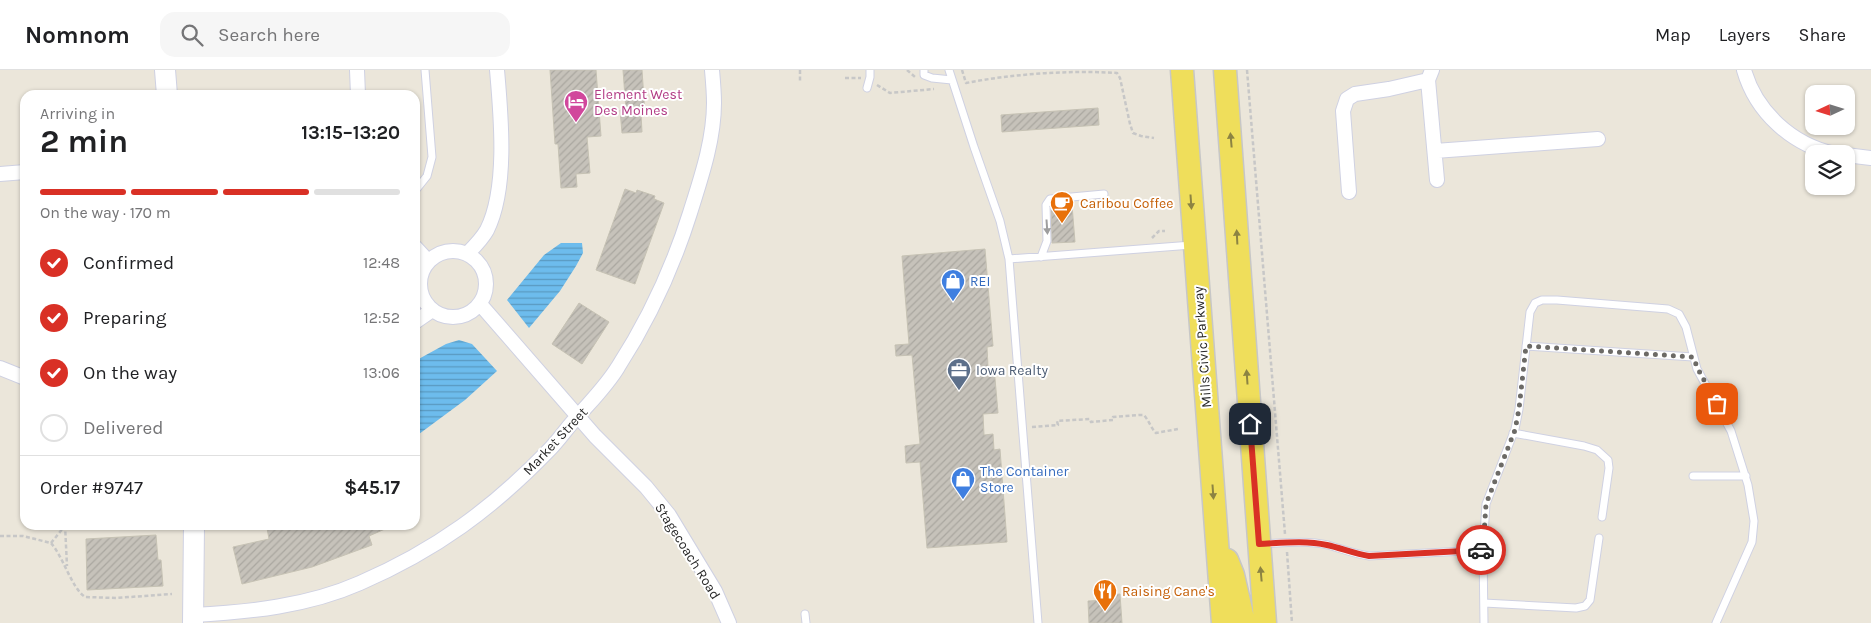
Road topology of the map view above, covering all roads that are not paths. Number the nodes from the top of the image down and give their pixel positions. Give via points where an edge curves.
1 (166, 70) edge
2 (357, 70) edge
3 (425, 70) edge
4 (497, 70) edge
5 (712, 70) edge
6 (870, 70) edge
7 (924, 70) edge
8 (949, 70) edge
9 (1182, 70) edge
10 (1225, 70) edge
11 (1744, 70) edge
12 (1430, 75) edge
13 (952, 80) junction
14 (868, 84) road end
15 (167, 90) edge
16 (358, 90) edge
17 (1598, 138) dead end
18 (1808, 145) edge
19 (1435, 151) junction
20 (1855, 157) edge
21 (1871, 158) edge
22 (20, 172) edge
23 (0, 174) edge
24 (1437, 180) dead end
25 (420, 185) edge
26 (1349, 192) dead end
27 (1104, 194) dead end
28 (1195, 245) junction
29 (420, 252) edge
30 (467, 254) junction
31 (1041, 257) junction
32 (1009, 259) junction
33 (428, 261) junction
34 (420, 279) edge
35 (420, 289) edge
36 (480, 304) junction
37 (430, 309) junction
38 (420, 319) edge
39 (1526, 346) junction
40 (1693, 357) junction
41 (0, 368) edge
42 (20, 376) edge
43 (578, 415) junction
44 (1513, 433) junction
45 (1693, 476) dead end
46 (1746, 476) junction
47 (1602, 517) dead end
48 (194, 530) edge
49 (1599, 538) dead end
50 (1217, 539) junction
51 (1259, 544) junction
52 (1483, 550) junction
53 (1484, 603) junction
54 (805, 614) dead end
55 (193, 619) edge
56 (729, 623) edge
57 (806, 623) edge
58 (1038, 623) edge
59 (1223, 623) edge
60 (1244, 623) edge
61 (1265, 623) edge
62 (1484, 623) edge
63 (1716, 623) edge

1 - 15 street
2 - 16 street
3 - 25 lane via 432,157 427,176
4 - 30 street via 501,156 497,196 487,230
5 - 43 street, Market Street via 714,102 705,162 680,244 662,288 618,368
6 - 14 lane
7 - 13 lane via 924,75 932,78
8 - 13 lane
9 -> 28 main road, Mills Civic Parkway
51 -> 10 main road
11 - 18 street via 1767,113
12 - 19 street
12 - 26 street via 1389,89 1355,94 1347,100 1343,111
13 - 32 lane via 1000,221
17 - 19 street
19 - 24 street
20 - 21 street
22 - 23 street
27 -> 31 lane via 1050,199 1047,202 1048,241
28 - 31 lane
28 -> 50 main road, Mills Civic Parkway
29 - 33 street
30 - 33 street via 445,252
30 - 36 street via 484,271 487,282 486,294
31 - 32 lane
32 - 58 lane
33 - 34 street
35 - 37 street
36 - 37 street via 464,316 452,318 440,316
36 - 43 street, Stagecoach Road
37 - 38 street
39 - 40 lane
39 - 40 lane via 1530,312 1535,303 1557,300 1668,309 1679,314 1686,327
39 - 44 lane
40 - 46 lane via 1732,431
41 - 42 street
43 - 55 street, Market Street via 500,497 478,516 422,553 359,584 320,598 275,608
43 - 56 street, Stagecoach Road via 669,515 715,591
44 - 47 lane via 1584,446 1596,450 1608,460 1610,468
44 - 52 lane via 1486,504
45 - 46 lane
46 - 63 lane via 1754,521 1752,542
48 - 55 street
49 - 53 lane via 1590,600 1585,606
50 - 59 main road, Mills Civic Parkway
50 - 60 main road via 1234,574
51 - 52 lane via 1327,545 1369,556
61 -> 51 main road
52 - 53 lane
53 - 62 lane
54 - 57 lane

